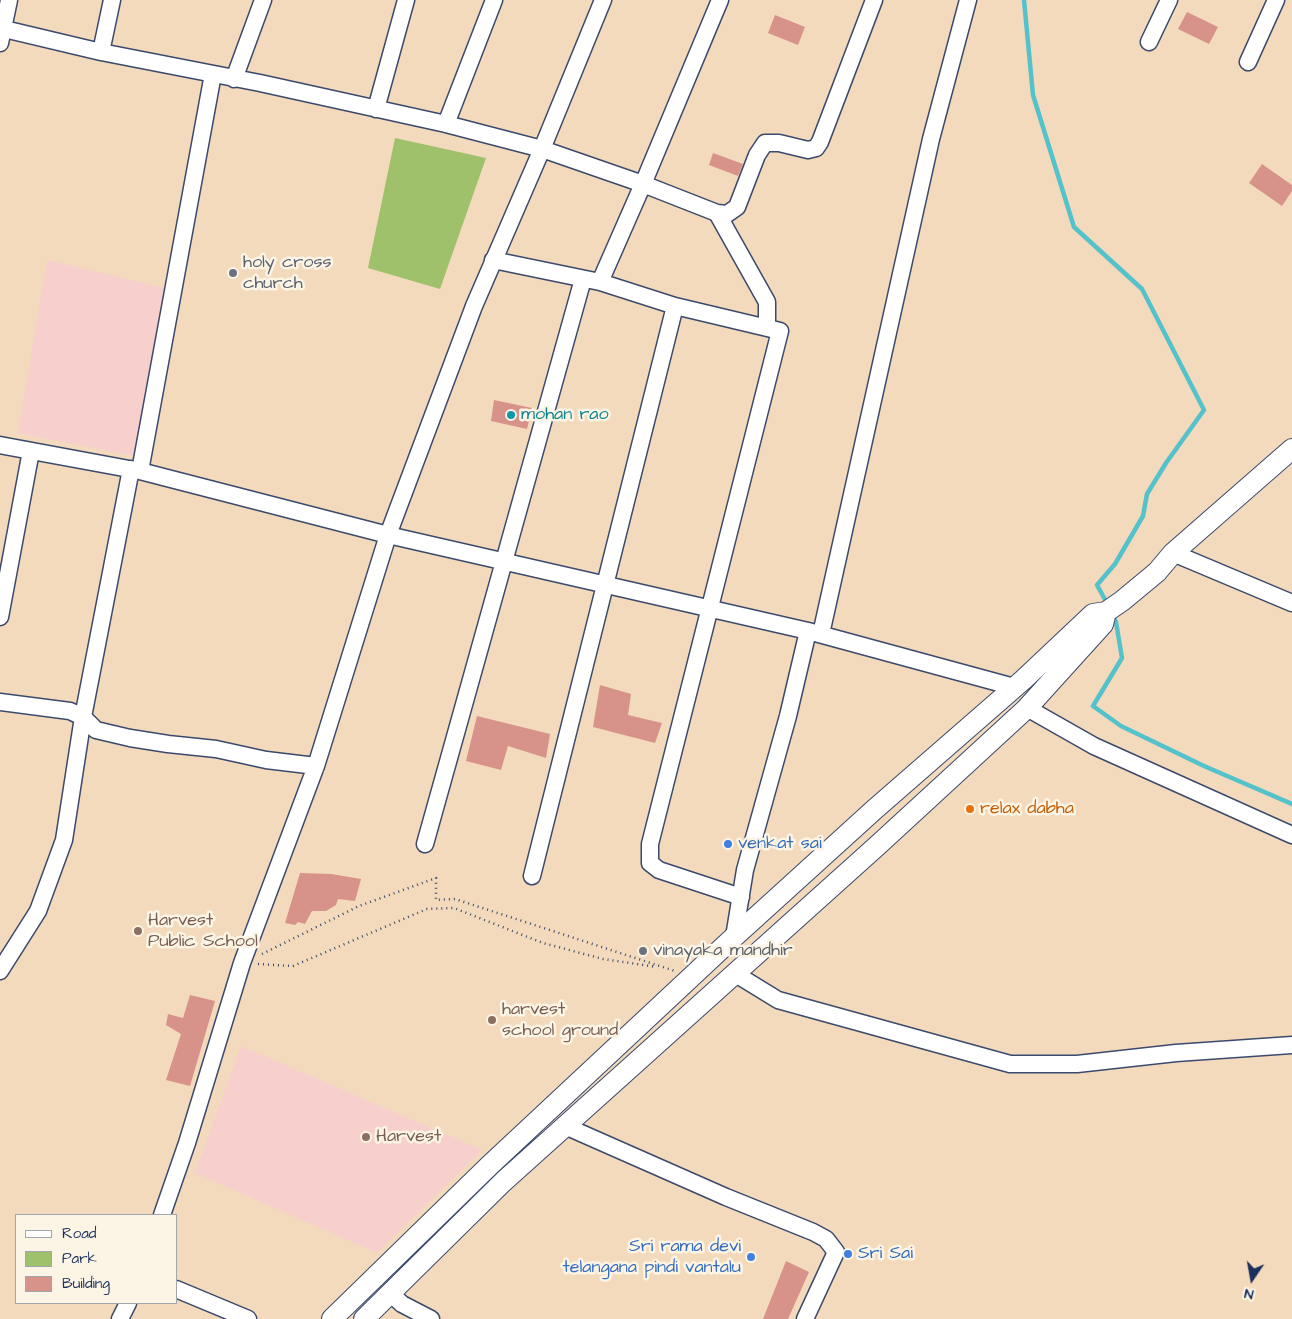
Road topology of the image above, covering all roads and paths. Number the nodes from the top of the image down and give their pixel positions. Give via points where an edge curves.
1 (9, 0) edge
2 (112, 0) edge
3 (263, 0) edge
4 (406, 0) edge
5 (494, 0) edge
6 (603, 0) edge
7 (720, 0) edge
8 (874, 0) edge
9 (968, 0) edge
10 (1169, 0) edge
11 (1276, 0) edge
12 (1, 34) edge
13 (1149, 42) dead end
14 (101, 52) junction
15 (1248, 62) dead end
16 (213, 74) junction
17 (234, 79) junction
18 (376, 109) junction
19 (446, 124) junction
20 (542, 149) junction
21 (644, 184) junction
22 (717, 213) junction
23 (493, 260) junction
24 (583, 279) junction
25 (600, 282) junction
26 (675, 306) junction
27 (766, 328) junction
28 (0, 445) edge
29 (1292, 449) edge
30 (31, 451) junction
31 (135, 470) junction
32 (388, 534) junction
33 (1173, 552) junction
34 (503, 560) junction
35 (606, 584) junction
36 (1292, 602) edge
37 (710, 607) junction
38 (1106, 612) junction
39 (0, 617) edge
40 (814, 633) junction
41 (1014, 687) junction
42 (0, 702) edge
43 (1028, 708) junction
44 (83, 717) junction
45 (316, 766) junction
46 (1292, 835) edge
47 (425, 844) dead end
48 (532, 876) dead end
49 (741, 897) junction
50 (734, 937) junction
51 (242, 963) junction
52 (665, 968) junction
53 (0, 972) edge
54 (734, 973) junction
55 (691, 977) junction
56 (1292, 1045) edge
57 (565, 1126) junction
58 (162, 1214) edge
59 (178, 1290) edge
60 (390, 1293) junction
61 (128, 1304) edge
62 (120, 1319) edge
63 (248, 1319) edge
64 (332, 1319) edge
65 (364, 1319) edge
66 (430, 1319) edge
67 (805, 1319) edge

1 - 12 street
2 - 14 street
3 - 17 street
4 - 18 street
5 - 19 street
6 - 20 street
7 - 21 street
8 - 22 street via 816,148 808,150 765,143 757,155 737,207 727,214
9 - 40 street via 931,139
10 - 13 street
11 - 15 street
12 - 14 street
14 - 16 street
16 - 17 street
16 - 31 street
17 - 18 street
18 - 19 street
19 - 20 street
20 - 21 street
20 - 23 street
21 - 22 street
21 - 25 street
22 - 27 street via 767,302
23 - 24 street
23 - 32 street
24 - 25 street
24 - 34 street
25 - 26 street
26 - 27 street
26 - 35 street
27 - 37 street via 780,331
28 - 30 street
29 - 33 street
30 - 31 street
30 - 39 street
31 - 32 street
31 - 44 street
32 - 34 street
32 - 45 street
33 - 36 street
33 - 38 street via 1158,572
34 - 35 street
34 - 47 street
35 - 37 street
35 - 48 street
37 - 40 street
37 - 49 street via 650,844 650,862 659,870
38 - 41 street via 1093,614
38 - 43 street via 1103,624
40 - 41 street
40 - 49 street via 745,870
41 - 50 street
42 - 44 street via 70,711
43 - 46 street via 1094,746
43 - 54 street
44 - 45 street via 96,730 130,738
44 - 53 street via 64,840 38,912
45 - 51 street
49 - 50 street
50 - 55 street
51 - 52 path via 293,966 427,909 454,908 543,943 603,959
51 - 52 path via 359,906 436,878 436,900 454,899
51 - 58 street
52 - 55 path
54 - 56 street via 778,1000 1010,1064 1077,1064
54 - 57 street
55 - 64 street via 490,1165
57 - 60 street
57 - 67 street via 826,1240 836,1252
59 - 63 street
60 - 65 street
60 - 66 street via 402,1304
61 - 62 street

